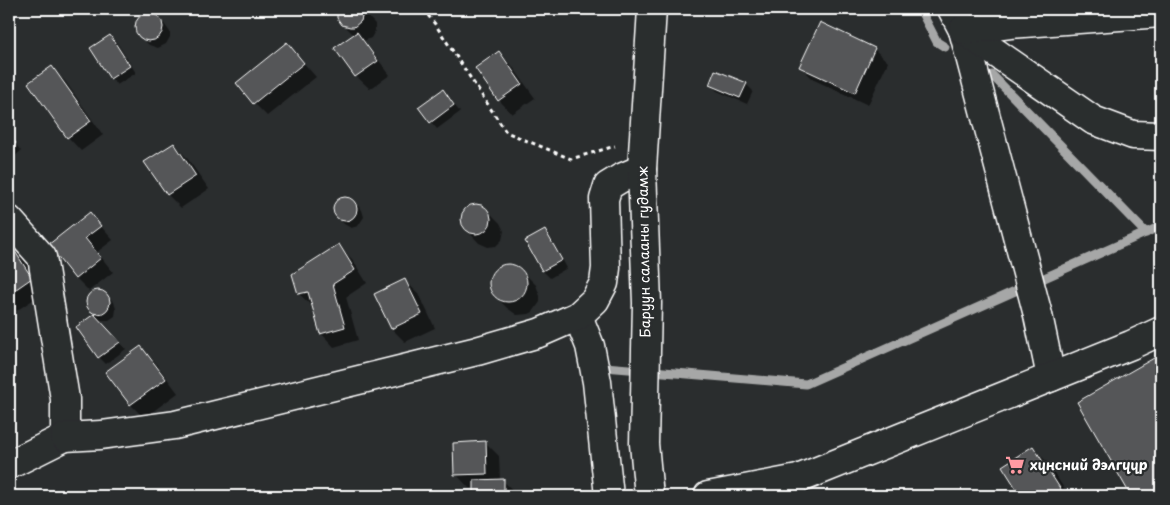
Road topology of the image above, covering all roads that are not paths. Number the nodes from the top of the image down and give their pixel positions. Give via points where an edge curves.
1 (652, 9) edge
2 (1161, 13) edge
3 (958, 19) edge
4 (1161, 136) edge
5 (642, 168) junction
6 (9, 220) edge
7 (578, 316) junction
8 (1161, 331) edge
9 (1051, 377) junction
10 (65, 438) junction
11 (9, 465) edge
12 (800, 488) edge
13 (609, 496) edge
14 (648, 496) edge
15 (708, 496) edge

1 - 5 street, Баруун салааны гудамж
2 - 3 street via 1010,24
3 - 4 street via 1093,120 1132,135
3 - 9 street via 1038,315
5 - 7 street via 608,186 604,199 604,284 595,300
5 - 14 street, Баруун салааны гудамж via 647,303 644,444
6 - 10 street via 42,257 65,398
7 - 10 street via 539,333 477,351 175,425
7 - 13 street via 590,346 597,382
8 - 9 street
9 - 12 street
10 - 11 street
12 - 15 street

